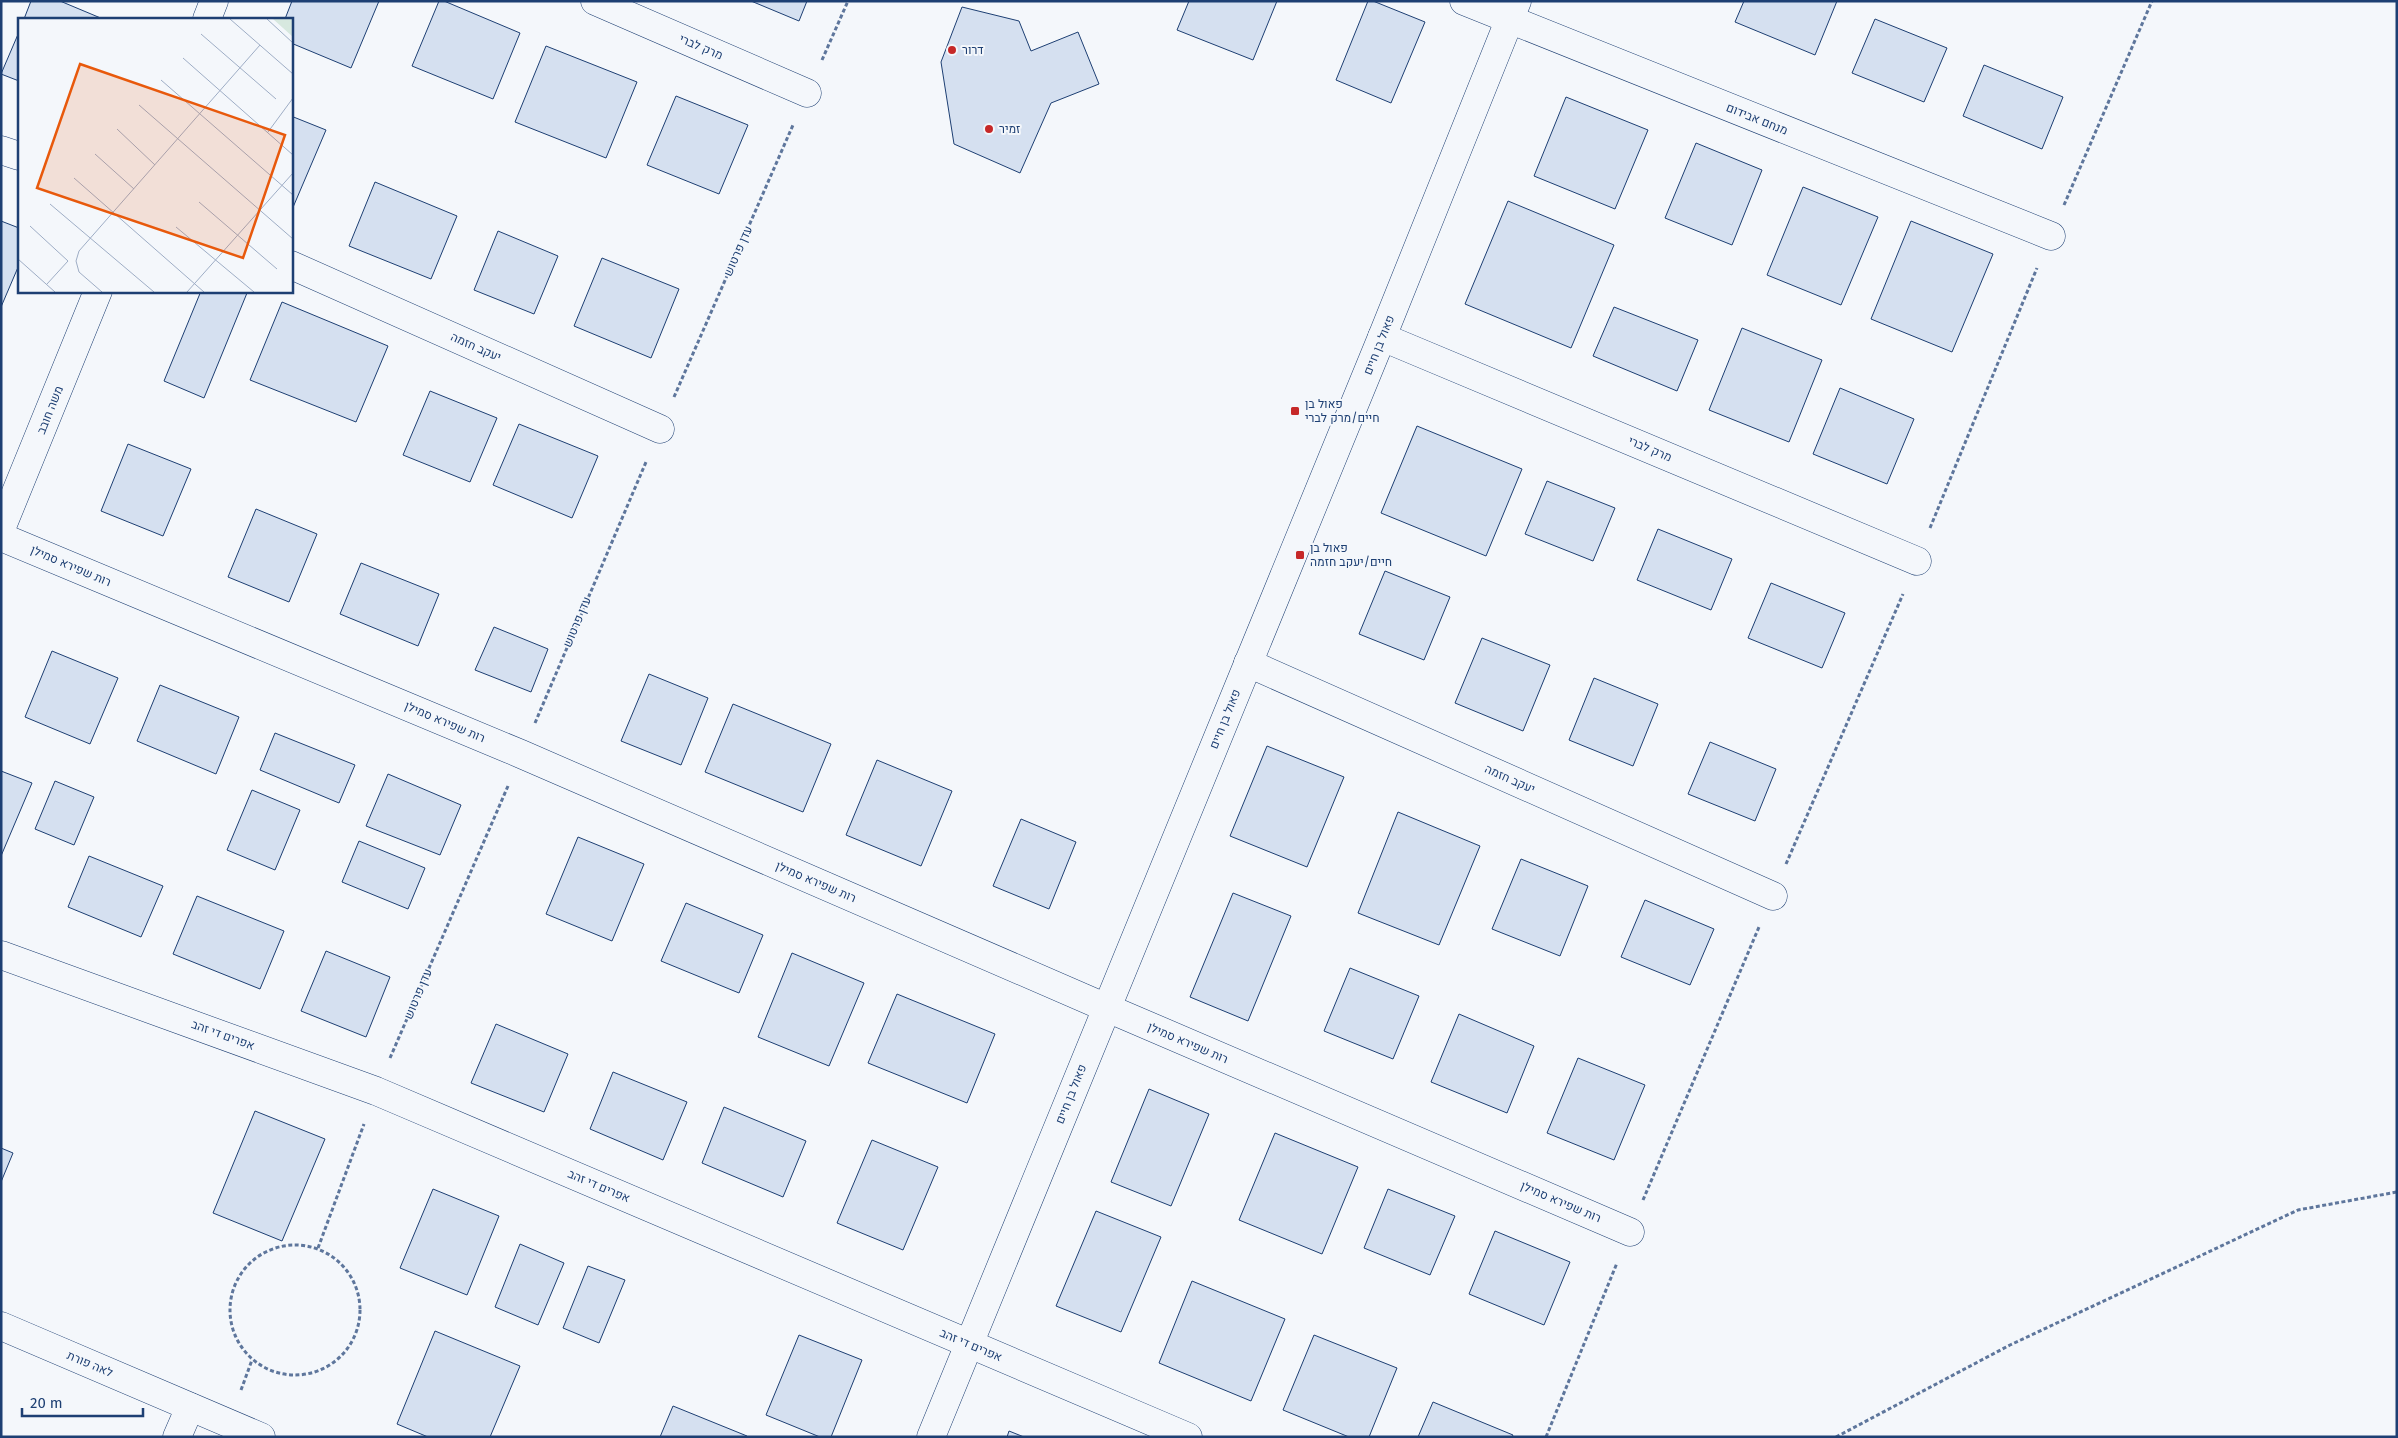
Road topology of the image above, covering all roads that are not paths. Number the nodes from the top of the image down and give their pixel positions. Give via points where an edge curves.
1 (214, 1) edge
2 (595, 1) edge
3 (1464, 1) edge
4 (1513, 11) edge
5 (207, 18) edge
6 (807, 93) road end
7 (1, 150) edge
8 (18, 156) edge
9 (2050, 236) road end
10 (292, 265) edge
11 (98, 292) edge
12 (1382, 337) junction
13 (660, 429) road end
14 (1, 529) edge
15 (1, 537) edge
16 (1917, 561) road end
17 (1248, 663) junction
18 (1773, 896) road end
19 (1, 955) edge
20 (1107, 1008) junction
21 (1630, 1232) road end
22 (1, 1326) edge
23 (969, 1344) junction
24 (190, 1407) junction
25 (225, 1430) edge
26 (178, 1437) edge
27 (261, 1437) edge
28 (931, 1437) edge
29 (1188, 1437) edge

1 - 5 street
2 - 6 street, מרק לברי
3 - 4 street, מנחם אבידום
4 - 9 street, מנחם אבידום
4 - 12 street, פאול בן חיים
7 - 8 street
10 - 13 street, יעקב חזמה
11 - 14 street, משה חובב
12 - 16 street, מרק לברי
12 - 17 street, פאול בן חיים
15 - 20 street, רות שפירא סמילן via 522,754
17 - 18 street, יעקב חזמה
17 - 20 street, פאול בן חיים
19 - 23 street, אפרים די זהב via 376,1091
20 - 21 street, רות שפירא סמילן
20 - 23 street, פאול בן חיים
22 - 24 street, לאה פורת
23 - 28 street, פאול בן חיים
23 - 29 street, אפרים די זהב
24 - 25 street, לאה פורת
24 - 26 street
25 - 27 street, לאה פורת

